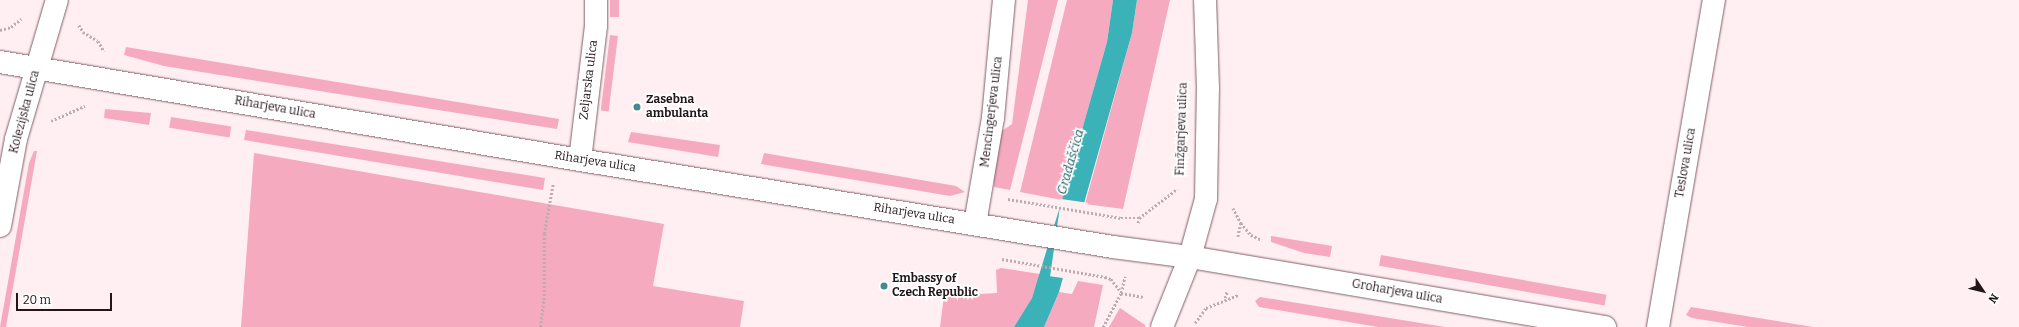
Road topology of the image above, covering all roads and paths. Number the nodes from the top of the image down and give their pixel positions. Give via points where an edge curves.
1 (56, 0) edge
2 (596, 0) edge
3 (1004, 0) edge
4 (1205, 0) edge
5 (1714, 0) edge
6 (24, 16) dead end
7 (78, 22) dead end
8 (2, 29) edge
9 (97, 46) dead end
10 (0, 62) edge
11 (37, 68) junction
12 (74, 111) dead end
13 (49, 122) dead end
14 (558, 156) junction
15 (580, 160) junction
16 (1179, 188) dead end
17 (1018, 200) dead end
18 (1139, 218) junction
19 (1241, 223) dead end
20 (975, 224) junction
21 (0, 226) edge
22 (1258, 237) dead end
23 (1122, 248) junction
24 (1190, 256) junction
25 (1004, 260) dead end
26 (1121, 293) junction
27 (1225, 298) dead end
28 (540, 327) edge
29 (1103, 327) edge
30 (1162, 327) edge
31 (1193, 327) edge
32 (1605, 327) edge
33 (1658, 327) edge

1 - 11 street, Kolezijska ulica
2 - 15 street, Zeljarska ulica via 596,26
3 - 20 street, Mencingerjeva ulica via 993,118
4 - 24 street, Finžgarjeva ulica via 1208,89 1206,199
5 - 33 street, Teslova ulica
6 - 8 path via 11,28
7 - 9 path via 83,32 98,41
10 - 11 street, Riharjeva ulica
11 - 14 street, Riharjeva ulica
11 - 21 street, Kolezijska ulica via 16,139
12 - 13 path
14 - 15 street, Riharjeva ulica
14 - 28 path via 544,234 544,300
15 - 20 street, Riharjeva ulica
16 - 18 path, Finžgarjeva ulica
17 - 18 path via 1121,218
18 - 23 path
19 - 22 path via 1252,235
20 - 23 street, Riharjeva ulica
23 - 24 street, Riharjeva ulica
23 - 26 path
24 - 30 street, Finžgarjeva ulica
24 - 32 street, Groharjeva ulica
25 - 26 path via 1105,277 1111,280
26 - 29 path
27 - 31 path via 1206,308

